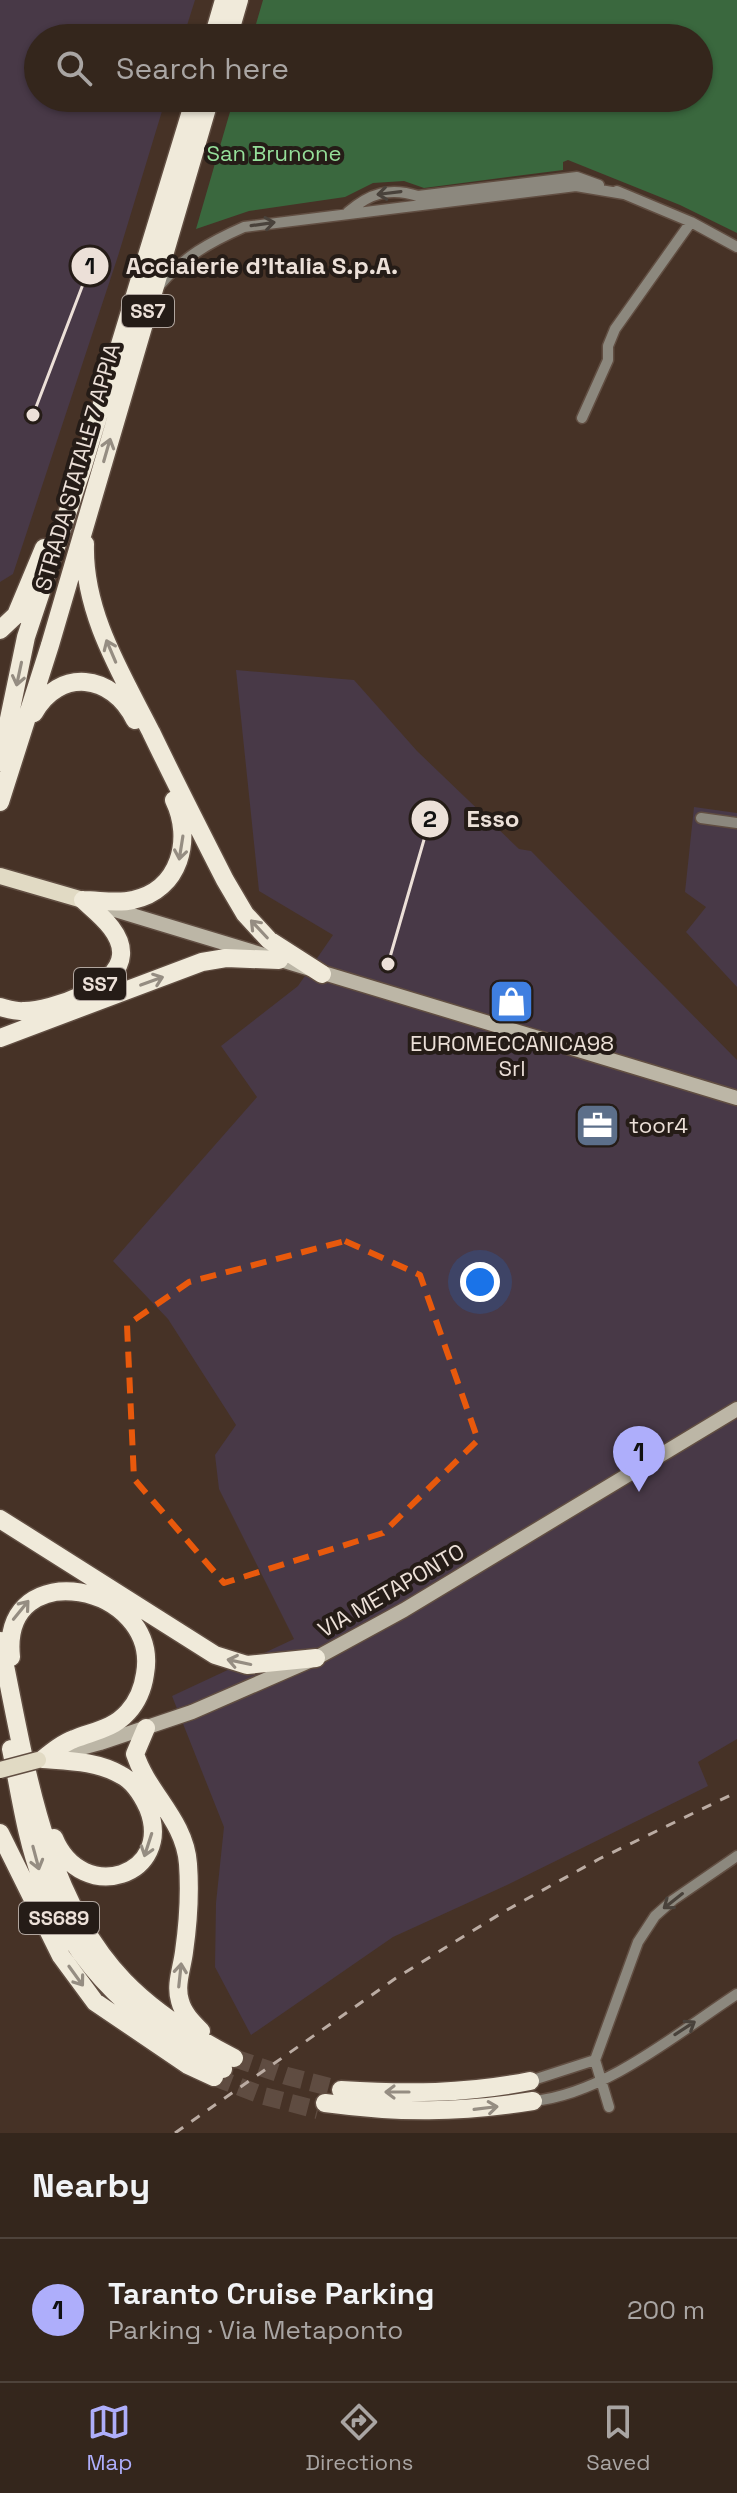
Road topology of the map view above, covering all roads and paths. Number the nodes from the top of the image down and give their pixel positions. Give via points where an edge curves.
1 (224, 0) edge
2 (239, 0) edge
3 (217, 24) edge
4 (232, 24) edge
5 (191, 112) edge
6 (206, 112) edge
7 (691, 222) junction
8 (737, 247) edge
9 (153, 294) junction
10 (582, 418) dead end
11 (83, 466) junction
12 (85, 524) junction
13 (0, 630) edge
14 (0, 705) edge
15 (18, 741) junction
16 (1, 759) edge
17 (0, 802) edge
18 (701, 818) dead end
19 (737, 823) edge
20 (8, 878) edge
21 (83, 900) junction
22 (279, 960) junction
23 (322, 974) junction
24 (0, 1007) edge
25 (0, 1038) edge
26 (737, 1098) edge
27 (737, 1409) edge
28 (0, 1519) edge
29 (0, 1641) edge
30 (316, 1658) junction
31 (7, 1705) edge
32 (146, 1728) junction
33 (41, 1759) junction
34 (0, 1770) edge
35 (36, 1806) junction
36 (0, 1833) edge
37 (737, 1856) edge
38 (737, 1994) edge
39 (595, 2060) junction
40 (224, 2068) junction
41 (530, 2081) joint
42 (602, 2082) junction
43 (341, 2090) tunnel mouth
44 (533, 2101) joint
45 (322, 2107) tunnel mouth
46 (609, 2107) dead end

1 - 3 highway
2 - 4 highway
5 - 11 highway, STRADA STATALE 7 APPIA / SS7
6 - 9 highway, STRADA STATALE 7 APPIA / SS7
7 - 8 street
9 -> 7 street via 187,257 244,227 347,213 576,186 624,194
7 - 10 street via 615,329 608,360
12 -> 9 highway, STRADA STATALE 7 APPIA / SS7
11 - 13 highway via 16,615
11 -> 16 highway, STRADA STATALE 7 APPIA / SS7 via 26,637
12 - 15 highway, STRADA STATALE 7 APPIA / SS7
23 -> 12 highway via 269,940 225,880 116,664 91,603
14 - 16 highway
15 - 17 highway, STRADA STATALE 7 APPIA / SS7
15 -> 21 highway via 42,699 64,684 88,681 110,689 132,713 179,810 184,839 168,882 131,901
18 - 19 street
20 - 21 main road
21 - 22 main road
21 - 24 highway, SS7 via 118,939 122,953 117,969 93,989 46,1008 23,1012
22 - 23 main road
25 -> 22 highway via 202,962
23 - 26 main road
27 - 30 main road, VIA METAPONTO
30 -> 28 highway via 247,1665 215,1655
29 - 31 highway, SS689
30 - 32 main road, VIA METAPONTO
31 -> 33 highway via 18,1691 9,1642 10,1626 22,1605 57,1590 76,1591 112,1607 134,1626 146,1666 134,1705 114,1725
31 - 35 highway, SS689
31 -> 40 highway, SS689 via 41,1879 62,1923 113,1992 150,2024
32 - 33 main road, VIA METAPONTO
40 -> 32 highway via 179,2000 188,1865 184,1838 141,1773 135,1754
33 - 34 main road, bridge
33 -> 35 highway via 83,1762 126,1778 149,1811 148,1851 135,1868 119,1876 88,1874 63,1853
35 - 40 highway, SS689 via 76,1915 124,1981 211,2046
36 -> 40 highway via 61,1956 95,2002 188,2065
37 -> 39 street via 673,1900 644,1931
42 -> 38 street
39 - 41 street
39 - 42 street
41 -> 43 highway via 452,2092
42 - 44 street via 557,2099
42 - 46 street
45 -> 44 highway via 438,2112

